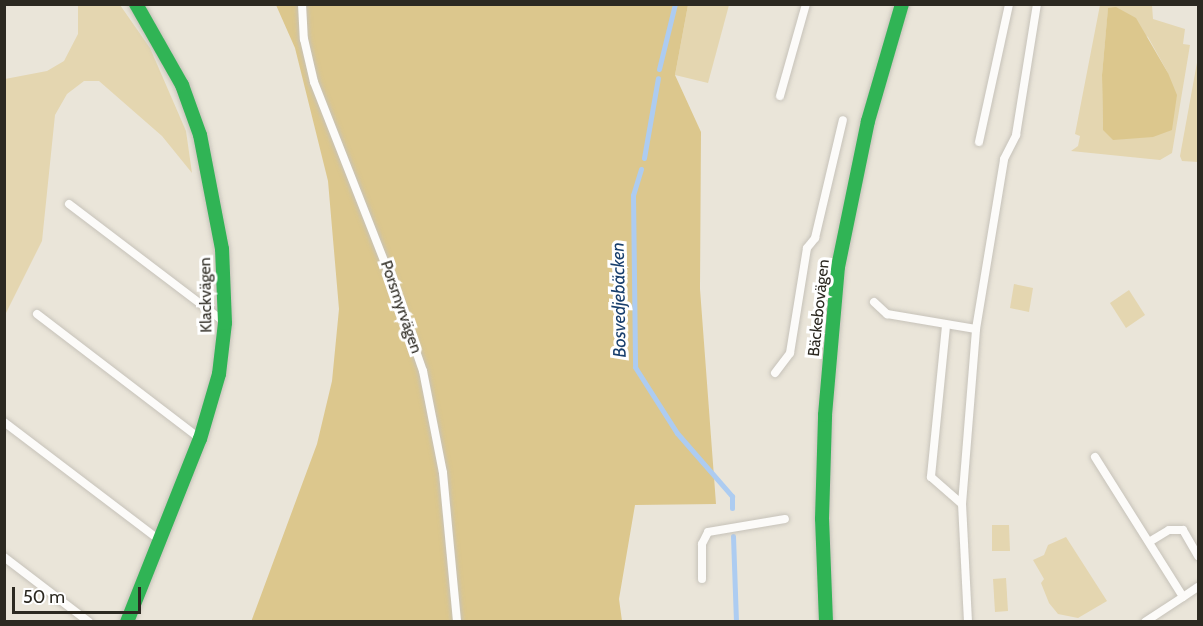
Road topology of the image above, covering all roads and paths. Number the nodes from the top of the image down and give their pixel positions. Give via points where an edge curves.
1 (136, 4) edge
2 (302, 4) edge
3 (806, 4) edge
4 (902, 4) edge
5 (1009, 4) edge
6 (1037, 4) edge
7 (780, 96) dead end
8 (843, 120) dead end
9 (980, 142) dead end
10 (69, 204) dead end
11 (874, 302) dead end
12 (37, 314) dead end
13 (225, 323) junction
14 (946, 326) junction
15 (976, 329) junction
16 (775, 373) dead end
17 (4, 422) edge
18 (200, 439) junction
19 (1095, 457) dead end
20 (962, 504) junction
21 (785, 519) dead end
22 (160, 541) junction
23 (1149, 542) junction
24 (1198, 556) edge
25 (4, 557) edge
26 (702, 579) dead end
27 (1198, 587) edge
28 (1184, 597) junction
29 (89, 621) edge
30 (127, 621) edge
31 (457, 621) edge
32 (826, 621) edge
33 (968, 621) edge
34 (1145, 621) edge

1 - 13 street, Klackvägen via 177,75 200,135 222,249
2 - 31 lane, Porsmyrvägen via 304,39 314,82 423,371 443,473
3 - 7 lane
4 - 32 street, Bäckebovägen via 868,121 838,267 825,415 822,519
5 - 9 lane
6 - 15 lane via 1016,135 1004,159
8 - 16 lane via 815,238 807,248 790,353
10 - 13 lane
11 - 14 lane via 886,314
12 - 18 lane
13 - 18 street, Klackvägen via 219,374
14 - 15 lane
14 - 20 lane via 931,477
15 - 20 lane
17 - 22 lane
18 - 22 street, Klackvägen
19 - 23 lane
20 - 33 lane
21 - 26 lane via 708,532 702,544
22 - 30 street, Klackvägen
23 - 24 lane via 1169,530 1183,530
23 - 28 lane
25 - 29 lane
27 - 28 lane
28 - 34 lane

